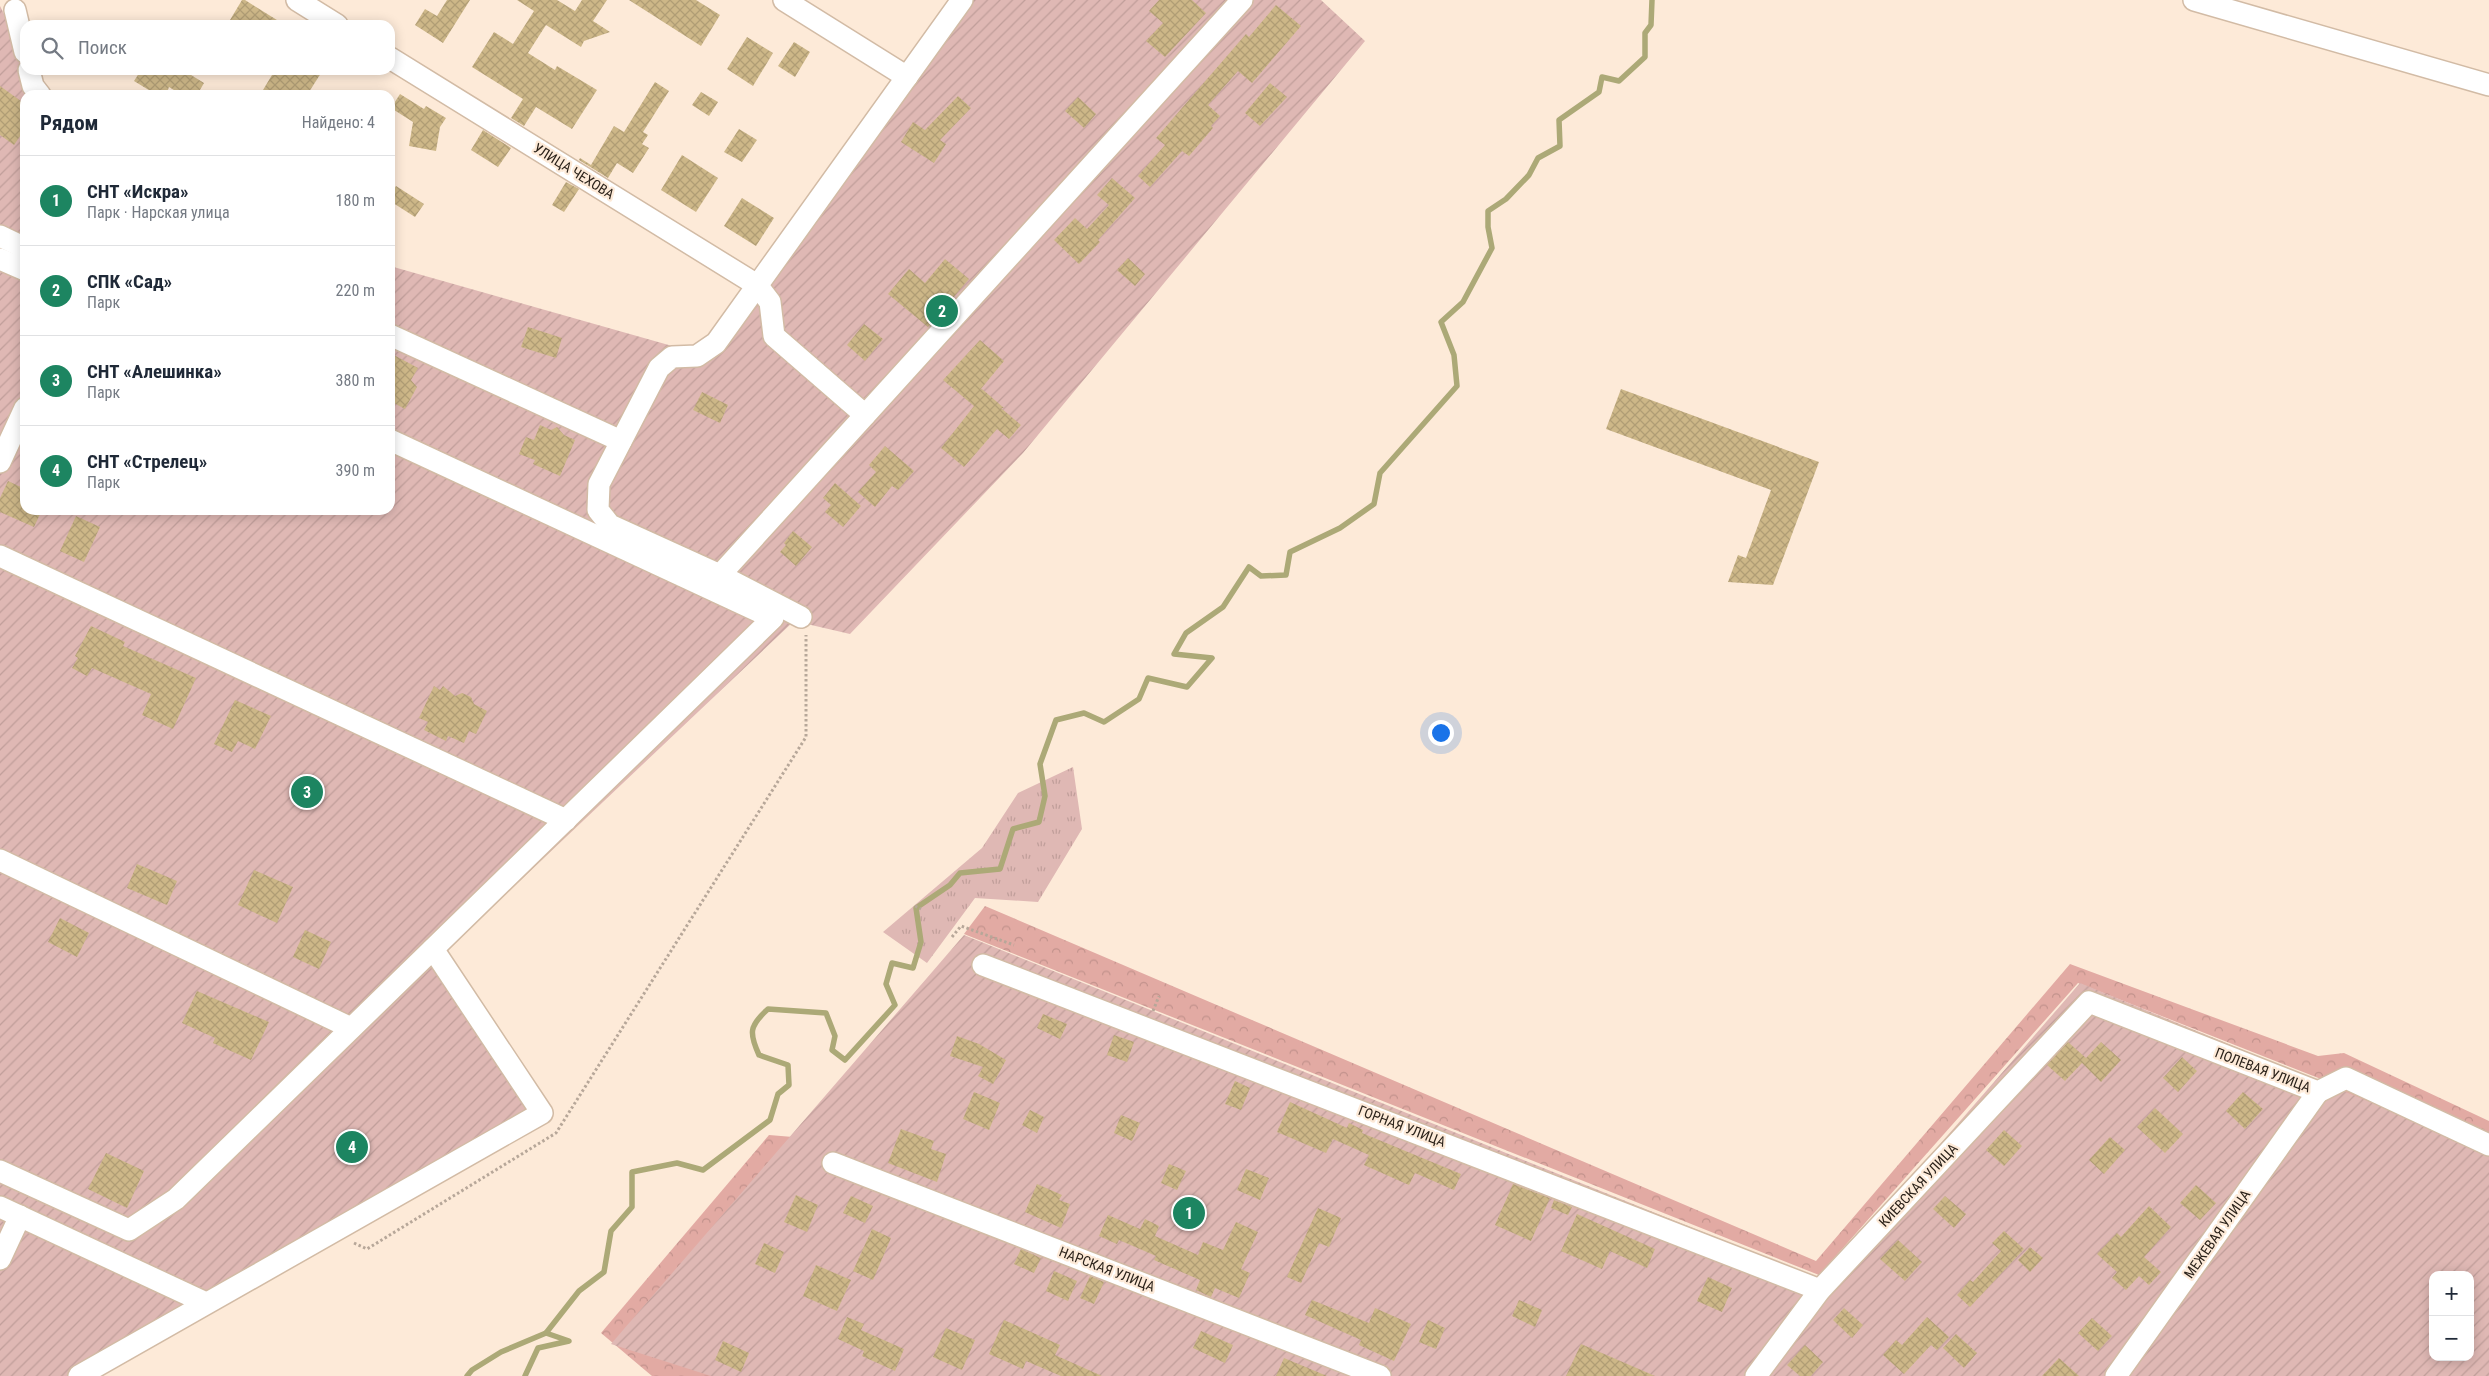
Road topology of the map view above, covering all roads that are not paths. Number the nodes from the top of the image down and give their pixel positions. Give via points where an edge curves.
1 (296, 0) edge
2 (784, 0) edge
3 (962, 0) edge
4 (1242, 0) edge
5 (2194, 0) edge
6 (16, 5) edge
7 (329, 20) edge
8 (0, 26) edge
9 (20, 26) edge
10 (395, 61) edge
11 (30, 75) edge
12 (907, 77) junction
13 (2489, 86) edge
14 (36, 90) edge
15 (0, 236) edge
16 (20, 246) edge
17 (0, 258) edge
18 (20, 268) edge
19 (757, 284) junction
20 (395, 337) edge
21 (865, 414) junction
22 (20, 419) edge
23 (621, 441) junction
24 (395, 442) edge
25 (0, 462) edge
26 (0, 556) edge
27 (720, 575) junction
28 (800, 617) road end
29 (566, 820) junction
30 (0, 860) edge
31 (433, 949) junction
32 (982, 965) dead end
33 (2089, 1002) joint
34 (351, 1028) junction
35 (2318, 1092) junction
36 (2489, 1145) edge
37 (833, 1163) dead end
38 (0, 1171) edge
39 (0, 1207) edge
40 (20, 1216) junction
41 (0, 1258) edge
42 (1820, 1290) junction
43 (206, 1302) junction
44 (79, 1376) edge
45 (1380, 1376) edge
46 (1756, 1376) edge
47 (2116, 1376) edge

1 - 7 street
2 - 12 street
3 - 12 street
4 - 21 street
5 - 13 street
6 - 8 street
6 - 9 street
10 - 19 street, УЛИЦА ЧЕХОВА
11 - 14 street
12 - 19 street
15 - 16 street
17 - 18 street
19 - 21 street via 770,302 774,336
19 - 23 street via 716,343 697,356 672,357 660,368
20 - 23 street
21 - 27 street
22 - 25 street
23 - 27 street via 599,484 598,510 610,525
24 - 29 street via 773,618
26 - 29 street
27 - 28 street
29 - 31 street
30 - 34 street
31 - 34 street
31 - 43 street via 542,1114
32 - 42 street, ГОРНАЯ УЛИЦА
33 - 35 street, ПОЛЕВАЯ УЛИЦА
33 - 42 street, КИЕВСКАЯ УЛИЦА
34 - 38 street via 176,1199 129,1230
35 - 36 street, ПОЛЕВАЯ УЛИЦА via 2346,1078
35 - 47 street, МЕЖЕВАЯ УЛИЦА
37 - 45 street, НАРСКАЯ УЛИЦА
39 - 40 street
40 - 41 street
40 - 43 street
42 - 46 street, КИЕВСКАЯ УЛИЦА
43 - 44 street

